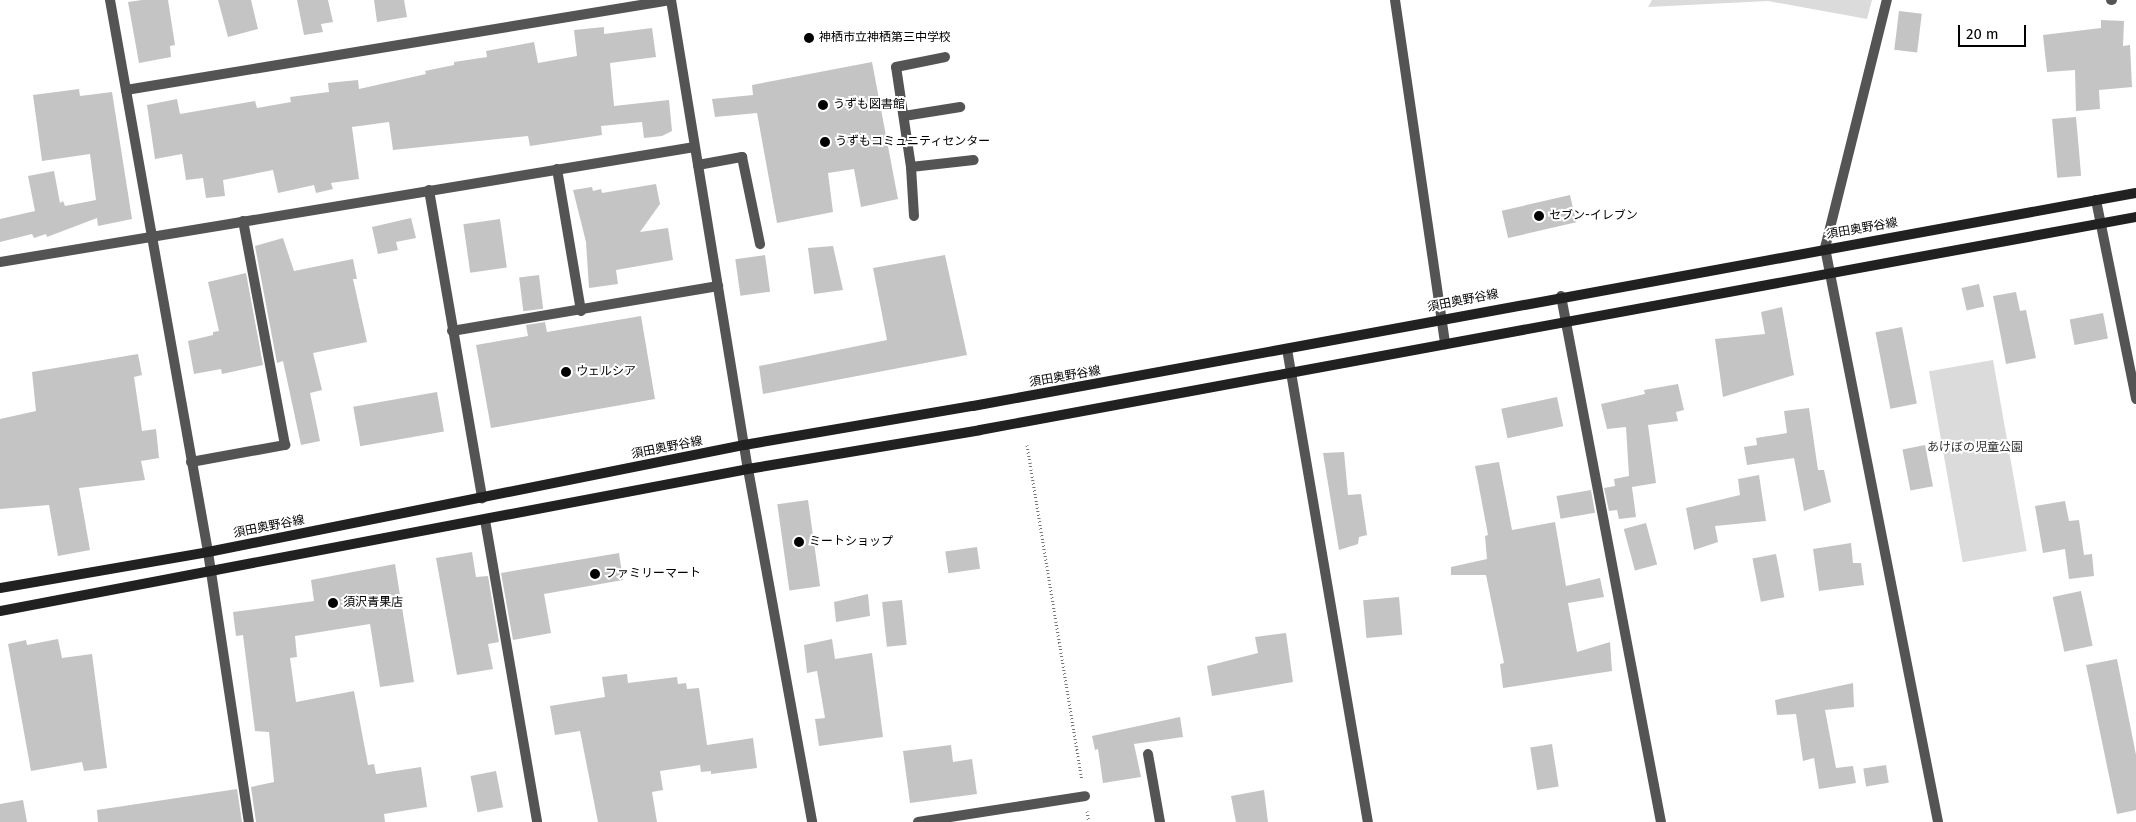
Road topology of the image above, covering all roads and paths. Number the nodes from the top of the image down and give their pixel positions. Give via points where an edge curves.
1 (110, 0) edge
2 (671, 0) edge
3 (1394, 0) edge
4 (1887, 0) edge
5 (945, 57) dead end
6 (126, 90) junction
7 (960, 107) dead end
8 (904, 116) junction
9 (695, 147) junction
10 (974, 160) dead end
11 (698, 165) junction
12 (911, 167) junction
13 (557, 169) junction
14 (429, 190) junction
15 (2136, 192) edge
16 (2096, 200) junction
17 (914, 216) dead end
18 (2136, 217) edge
19 (243, 221) junction
20 (2100, 224) junction
21 (149, 236) junction
22 (760, 244) dead end
23 (1825, 248) junction
24 (0, 262) edge
25 (1829, 274) junction
26 (718, 286) junction
27 (1561, 296) junction
28 (581, 311) junction
29 (1442, 318) junction
30 (1568, 322) junction
31 (452, 331) junction
32 (1446, 344) junction
33 (1287, 349) junction
34 (1290, 374) junction
35 (2136, 399) edge
36 (744, 445) junction
37 (1027, 445) dead end
38 (191, 462) junction
39 (748, 469) junction
40 (482, 498) junction
41 (485, 520) junction
42 (208, 552) junction
43 (211, 572) junction
44 (0, 588) edge
45 (0, 611) edge
46 (1148, 754) dead end
47 (1085, 796) junction
48 (249, 822) edge
49 (537, 822) edge
50 (812, 822) edge
51 (918, 822) edge
52 (1089, 822) edge
53 (1160, 822) edge
54 (1368, 822) edge
55 (1661, 822) edge
56 (1938, 822) edge

1 - 6 street
2 - 6 street
2 - 9 street
3 - 29 street
4 - 23 street
5 - 8 street via 896,67
6 - 21 street
7 - 8 street
8 - 12 street
9 - 11 street
9 - 13 street
10 - 12 street
11 - 22 street via 742,157
11 - 26 street
12 - 17 street
13 - 14 street
13 - 28 street
14 - 19 street
14 - 31 street
15 - 16 main road, 須田奥野谷線
16 - 20 street
16 - 23 main road, 須田奥野谷線
18 - 20 main road
19 - 21 street
19 - 38 street via 285,445
20 - 25 main road
20 - 35 street
21 - 24 street
21 - 38 street
23 - 25 street
23 - 27 main road, 須田奥野谷線
25 - 30 main road
25 - 56 street
26 - 28 street
26 - 36 street
27 - 29 main road, 須田奥野谷線
27 - 30 street
28 - 31 street
29 - 32 street
29 - 33 main road, 須田奥野谷線
30 - 32 main road
30 - 55 street
31 - 40 street
32 - 34 main road
33 - 34 street
33 - 36 main road, 須田奥野谷線
34 - 39 main road
34 - 54 street
36 - 39 street
36 - 40 main road, 須田奥野谷線
37 - 47 path
38 - 42 street
39 - 41 main road
39 - 50 street
40 - 42 main road, 須田奥野谷線
41 - 43 main road
41 - 49 street
42 - 43 street
42 - 44 main road, 須田奥野谷線
43 - 45 main road
43 - 48 street
46 - 53 street
47 - 51 street
47 - 52 path

